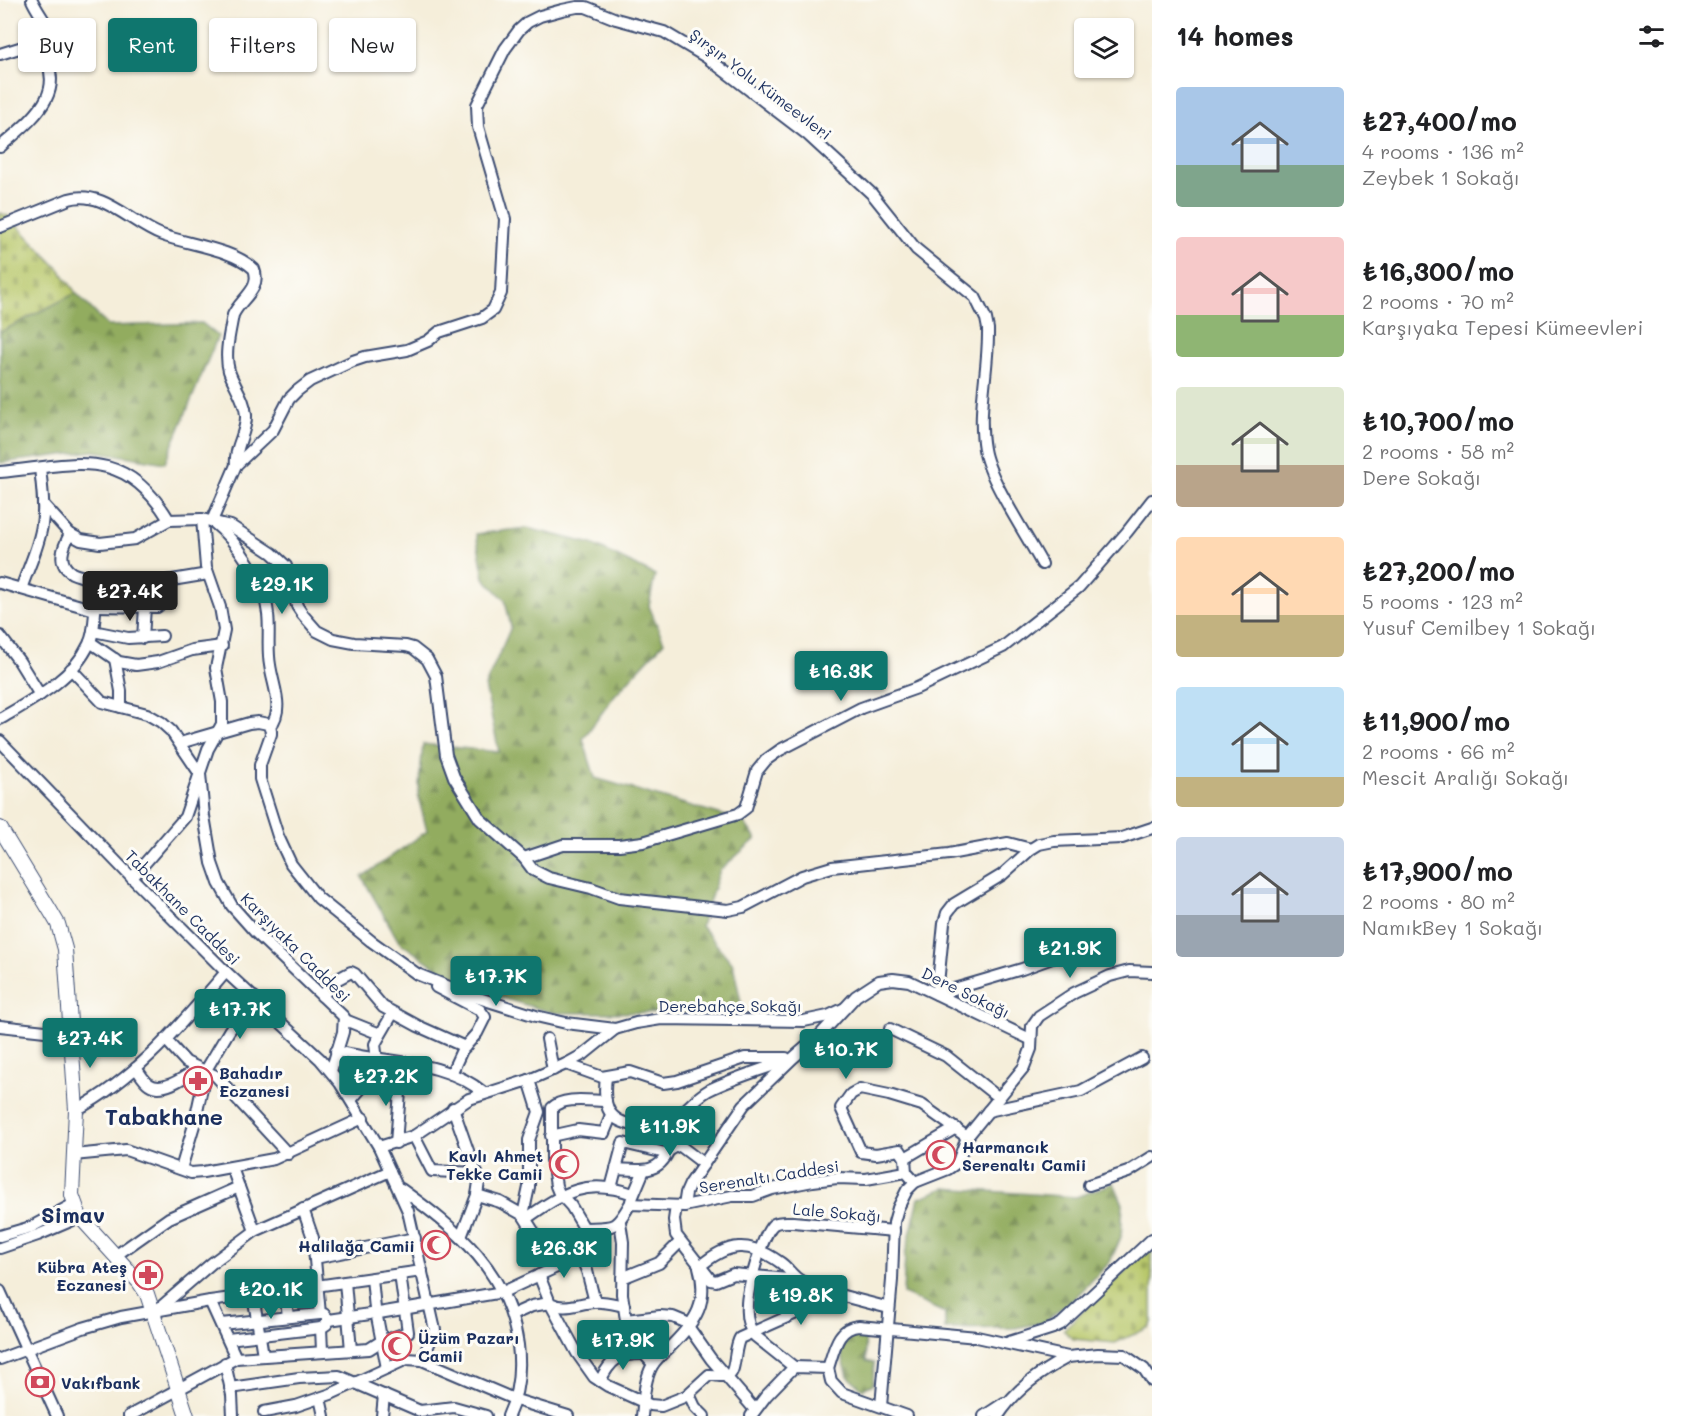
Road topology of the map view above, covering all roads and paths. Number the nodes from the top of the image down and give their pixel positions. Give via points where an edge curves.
1 (32, 0) edge
2 (42, 18) edge
3 (18, 49) edge
4 (0, 54) edge
5 (49, 72) edge
6 (0, 147) edge
7 (0, 227) edge
8 (236, 465) junction
9 (40, 468) junction
10 (0, 472) edge
11 (1152, 500) edge
12 (43, 504) junction
13 (169, 520) junction
14 (207, 520) junction
15 (70, 534) junction
16 (1042, 564) dead end
17 (208, 574) junction
18 (0, 583) edge
19 (21, 589) junction
20 (95, 608) junction
21 (145, 608) junction
22 (0, 636) edge
23 (162, 636) dead end
24 (91, 637) junction
25 (143, 638) junction
26 (222, 646) junction
27 (115, 659) junction
28 (71, 669) junction
29 (40, 695) junction
30 (122, 707) junction
31 (0, 719) edge
32 (270, 727) junction
33 (218, 732) junction
34 (180, 743) junction
35 (2, 748) edge
36 (200, 774) junction
37 (0, 828) edge
38 (1152, 828) edge
39 (5, 849) edge
40 (1031, 849) junction
41 (524, 858) junction
42 (132, 878) junction
43 (1069, 952) dead end
44 (226, 972) junction
45 (1152, 972) edge
46 (417, 974) junction
47 (937, 994) junction
48 (322, 996) junction
49 (254, 997) junction
50 (844, 1008) junction
51 (393, 1013) junction
52 (345, 1020) junction
53 (0, 1026) edge
54 (615, 1029) junction
55 (890, 1029) dead end
56 (72, 1034) junction
57 (380, 1034) junction
58 (547, 1039) dead end
59 (1030, 1039) junction
60 (166, 1040) junction
61 (465, 1047) junction
62 (336, 1051) junction
63 (377, 1058) junction
64 (793, 1058) junction
65 (1142, 1058) dead end
66 (566, 1064) junction
67 (136, 1068) junction
68 (202, 1069) junction
69 (378, 1069) junction
70 (553, 1070) junction
71 (331, 1071) junction
72 (451, 1074) junction
73 (606, 1077) junction
74 (529, 1080) junction
75 (484, 1093) junction
76 (999, 1098) junction
77 (351, 1100) junction
78 (606, 1101) junction
79 (453, 1108) junction
80 (552, 1108) junction
81 (76, 1110) junction
82 (988, 1111) junction
83 (538, 1116) junction
84 (611, 1116) junction
85 (363, 1118) junction
86 (667, 1124) junction
87 (629, 1125) junction
88 (956, 1128) junction
89 (414, 1136) junction
90 (551, 1136) junction
91 (967, 1137) junction
92 (396, 1143) junction
93 (623, 1143) junction
94 (679, 1145) junction
95 (379, 1148) junction
96 (668, 1152) junction
97 (288, 1154) junction
98 (73, 1155) junction
99 (1152, 1157) edge
100 (905, 1158) junction
101 (704, 1164) junction
102 (232, 1168) junction
103 (181, 1169) junction
104 (616, 1169) junction
105 (644, 1170) junction
106 (390, 1171) junction
107 (906, 1172) junction
108 (477, 1173) junction
109 (915, 1182) junction
110 (1089, 1185) dead end
111 (239, 1187) junction
112 (398, 1187) junction
113 (611, 1188) junction
114 (477, 1195) junction
115 (562, 1196) junction
116 (632, 1199) junction
117 (680, 1206) junction
118 (303, 1209) junction
119 (77, 1210) junction
120 (525, 1216) junction
121 (620, 1222) junction
122 (585, 1228) junction
123 (255, 1231) junction
124 (894, 1232) junction
125 (0, 1236) edge
126 (461, 1237) junction
127 (415, 1238) junction
128 (1152, 1239) edge
129 (680, 1242) junction
130 (0, 1248) edge
131 (579, 1252) junction
132 (760, 1252) junction
133 (115, 1256) junction
134 (315, 1258) junction
135 (556, 1267) junction
136 (699, 1267) junction
137 (422, 1271) junction
138 (400, 1274) junction
139 (539, 1275) junction
140 (754, 1276) junction
141 (372, 1278) junction
142 (622, 1278) junction
143 (799, 1280) junction
144 (345, 1282) junction
145 (318, 1286) junction
146 (285, 1290) junction
147 (0, 1291) edge
148 (503, 1292) junction
149 (253, 1295) junction
150 (210, 1301) junction
151 (595, 1302) junction
152 (550, 1303) junction
153 (430, 1306) junction
154 (624, 1306) junction
155 (889, 1308) junction
156 (406, 1310) junction
157 (154, 1313) junction
158 (375, 1313) junction
159 (512, 1315) junction
160 (288, 1317) junction
161 (348, 1317) junction
162 (257, 1320) junction
163 (323, 1320) junction
164 (626, 1320) junction
165 (221, 1324) junction
166 (689, 1326) junction
167 (887, 1328) junction
168 (291, 1332) junction
169 (751, 1332) junction
170 (260, 1335) junction
171 (228, 1339) junction
172 (380, 1342) junction
173 (1007, 1342) junction
174 (26, 1349) junction
175 (351, 1350) junction
176 (322, 1352) junction
177 (294, 1353) junction
178 (643, 1354) junction
179 (262, 1355) junction
180 (1068, 1357) junction
181 (236, 1358) junction
182 (0, 1359) edge
183 (422, 1360) junction
184 (225, 1363) junction
185 (653, 1364) junction
186 (794, 1367) junction
187 (387, 1368) junction
188 (828, 1368) junction
189 (726, 1376) junction
190 (1152, 1380) edge
191 (600, 1381) junction
192 (356, 1383) junction
193 (230, 1389) junction
194 (179, 1390) junction
195 (689, 1394) junction
196 (384, 1395) junction
197 (320, 1398) junction
198 (1012, 1398) junction
199 (516, 1400) junction
200 (644, 1402) junction
201 (881, 1406) junction
202 (264, 1412) dead end
203 (753, 1413) edge
204 (894, 1413) edge
205 (57, 1416) edge
206 (129, 1416) edge
207 (187, 1416) edge
208 (233, 1416) edge
209 (324, 1416) edge
210 (382, 1416) edge
211 (486, 1416) edge
212 (508, 1416) edge
213 (568, 1416) edge
214 (642, 1416) edge
215 (704, 1416) edge
216 (907, 1416) edge
217 (984, 1416) edge
218 (998, 1416) edge

1 - 2 street
3 - 4 street
5 - 6 street via 50,87 42,110
7 - 8 street, Şırşır Yolu Kümeevleri via 78,196 91,197 162,235 232,256 254,269 253,289 233,315 227,359 246,415
8 - 14 street, Şırşır Yolu Kümeevleri
8 - 16 street, Şırşır Yolu Kümeevleri via 273,430 289,399 310,381 365,357 419,346 439,332 482,318 493,310 501,293 506,219 478,127 477,105 519,30 528,22 562,10 586,8 664,32 720,68 808,135 872,194 923,255 975,297 988,329 983,421 986,457
9 - 10 street
9 - 12 street
9 - 13 street via 89,463 110,466 144,487
11 - 41 street via 1085,581 1003,648 917,688 861,708 780,750 757,771 746,808 738,814 643,843 563,845
12 - 15 street
12 - 19 street via 38,541
13 - 14 street
13 - 15 street via 128,541 100,543
14 - 17 street
14 - 32 street via 233,539 266,602 269,663 278,708
14 - 41 street via 238,529 281,560 297,606 317,631 354,644 406,646 427,659 436,676 441,730 454,777 480,819
15 - 20 street via 62,560 70,572 90,580
17 - 21 street via 166,581 160,605
17 - 26 street via 223,618
18 - 19 street
19 - 20 street
20 - 21 street
20 - 24 street
21 - 25 street
22 - 29 street
23 - 25 street
24 - 25 street
24 - 27 street
24 - 28 street
26 - 27 street via 192,650 145,665
26 - 33 street via 216,668 222,702
27 - 30 street
28 - 29 street
28 - 30 street via 99,699
29 - 31 street
30 - 34 street via 154,718
32 - 33 street via 258,722
32 - 46 street via 260,779 291,864 318,898
33 - 34 street
33 - 36 street
34 - 36 street
35 - 42 street, Tabakhane Caddesi
36 - 42 street via 185,817
36 - 48 street, Karşıyaka Caddesi via 208,842 224,893 241,917
37 - 39 main road
38 - 40 street via 1122,838 1054,841
39 - 56 main road via 51,912 62,937
40 - 41 street via 1008,843 967,852 832,867 802,876 750,904 729,910 618,898 540,875
40 - 47 street via 1002,875 954,904 947,913
42 - 44 street, Tabakhane Caddesi
43 - 47 street
44 - 49 street, Tabakhane Caddesi
44 - 60 street
45 - 59 street via 1120,973 1074,993 1039,1016
46 - 54 street via 536,1016
46 - 61 street via 483,1013 484,1022
47 - 50 street, Dere Sokağı via 909,981 879,981
47 - 59 street, Dere Sokağı
48 - 51 street via 336,980 351,972
48 - 52 street, Karşıyaka Caddesi
49 - 68 street
49 - 71 street, Tabakhane Caddesi
50 - 54 street, Derebahçe Sokağı via 804,1021 661,1019
50 - 64 street, Dere Sokağı
51 - 57 street
51 - 61 street
52 - 57 street
52 - 62 street, Karşıyaka Caddesi
53 - 56 street
54 - 66 street
55 - 76 street via 946,1056
56 - 81 main road
57 - 63 street via 375,1044
58 - 70 street
59 - 76 street via 1031,1049 1024,1067
60 - 67 street
60 - 68 street via 181,1058
61 - 72 street
62 - 63 street
62 - 71 street, Karşıyaka Caddesi
63 - 69 street
63 - 72 street via 414,1062
64 - 73 street via 746,1058 669,1083 630,1071
64 - 86 street via 707,1092
64 - 101 street, Dere Sokağı via 744,1105
65 - 82 street via 1081,1091
66 - 70 street
66 - 73 street
67 - 68 street via 147,1083 159,1086
67 - 81 street
68 - 97 street via 229,1088
68 - 103 street via 194,1125
69 - 77 street
69 - 92 street via 400,1092
70 - 74 street
71 - 77 street, Tabakhane Caddesi
72 - 75 street
73 - 78 street
74 - 75 street
74 - 83 street
75 - 79 street
76 - 82 street
77 - 85 street, Tabakhane Caddesi
78 - 80 street via 571,1101
78 - 84 street
79 - 89 street
79 - 108 street
80 - 83 street
80 - 90 street
81 - 98 main road
82 - 91 street
83 - 120 street via 529,1140 530,1188
84 - 87 street
84 - 90 street via 604,1132 578,1130
85 - 95 street, Tabakhane Caddesi
85 - 97 street
86 - 87 street
86 - 94 street
87 - 93 street
88 - 91 street
88 - 100 street
88 - 100 street via 910,1101 860,1089 851,1094 841,1108 861,1152 900,1150
89 - 92 street
89 - 108 street via 432,1171
90 - 115 street via 555,1180
91 - 109 street via 958,1162
92 - 95 street
93 - 96 street
93 - 104 street
94 - 96 street
94 - 101 street
95 - 106 street, Tabakhane Caddesi
96 - 105 street via 660,1166
97 - 102 street
98 - 103 street via 126,1150
98 - 119 main road via 71,1184
99 - 110 street via 1128,1172
100 - 107 street
101 - 117 street, Dere Sokağı
102 - 103 street via 203,1173
102 - 111 street
104 - 105 street
104 - 113 street
105 - 116 street
106 - 112 street, Tabakhane Caddesi
106 - 118 street
107 - 109 street
107 - 117 street, Serenaltı Caddesi via 866,1179 813,1181 753,1196
108 - 114 street
109 - 124 street via 902,1198
111 - 123 street
111 - 133 street via 169,1218
112 - 126 street
112 - 127 street, Tabakhane Caddesi
113 - 115 street, Serenaltı Caddesi via 586,1187
113 - 116 street, Serenaltı Caddesi
114 - 120 street
114 - 126 street
115 - 120 street, Serenaltı Caddesi
115 - 122 street
116 - 117 street, Serenaltı Caddesi
116 - 121 street
117 - 129 street via 674,1228
118 - 123 street
118 - 134 street
119 - 125 street
119 - 130 street via 31,1238
119 - 133 main road
120 - 135 street
121 - 122 street via 611,1227
121 - 142 street
122 - 131 street
123 - 157 street
124 - 132 street, Lale Sokağı via 778,1223 766,1234
124 - 155 street
126 - 148 street
127 - 134 street
127 - 137 street, Tabakhane Caddesi
128 - 173 street via 1061,1324
129 - 136 street
129 - 142 street via 659,1263
131 - 135 street
131 - 151 street
132 - 136 street via 740,1245 729,1247
132 - 140 street
132 - 143 street via 781,1263
133 - 157 main road via 144,1288
134 - 145 street
135 - 139 street
136 - 140 street via 713,1281 733,1274
136 - 166 street via 702,1299
137 - 138 street
137 - 153 street, Tabakhane Caddesi
138 - 141 street
138 - 156 street
139 - 148 street
139 - 152 street
140 - 143 street
140 - 169 street via 747,1307
141 - 144 street
141 - 158 street
142 - 154 street
143 - 155 street
143 - 169 street via 794,1314
144 - 145 street
144 - 161 street
145 - 146 street
145 - 163 street
146 - 149 street
146 - 160 street
147 - 174 street
148 - 153 street
148 - 159 street
149 - 150 street
149 - 162 street
150 - 157 street
150 - 165 street
151 - 152 street via 561,1308
151 - 154 street
152 - 159 street
152 - 191 street via 587,1368
153 - 156 street
153 - 183 street, Tabakhane Caddesi via 434,1334
154 - 164 street
155 - 167 street
156 - 158 street
156 - 172 street via 408,1332
157 - 174 street via 104,1321
157 - 194 main road
158 - 161 street
158 - 172 street
159 - 199 street via 519,1363
160 - 162 street
160 - 163 street
161 - 163 street
161 - 175 street
162 - 165 street
162 - 170 street
163 - 168 street
163 - 176 street
164 - 166 street via 660,1316 681,1319
164 - 178 street
165 - 171 street
166 - 185 street
166 - 189 street
167 - 173 street
167 - 188 street via 848,1328 839,1339
167 - 201 street
168 - 170 street
168 - 177 street
169 - 186 street
169 - 189 street via 736,1343 733,1371
170 - 171 street
170 - 179 street
171 - 181 street
172 - 175 street via 373,1348
172 - 187 street
173 - 180 street
174 - 182 street
174 - 205 street
175 - 176 street
176 - 177 street
177 - 179 street
178 - 185 street
178 - 191 street via 616,1358
179 - 181 street
180 - 190 street via 1124,1356 1144,1369
180 - 198 street via 1033,1378
181 - 184 street
183 - 187 street via 407,1359
183 - 199 street
184 - 193 street
184 - 194 street
185 - 200 street
186 - 188 street
186 - 203 street
187 - 192 street
188 - 201 street via 831,1381 842,1394
189 - 195 street via 709,1375
189 - 203 street
191 - 200 street
192 - 193 street via 339,1376 314,1376
192 - 196 street
192 - 197 street
193 - 208 street
194 - 206 street
194 - 207 main road
195 - 200 street via 661,1406
195 - 215 street
196 - 210 street
196 - 211 street via 420,1411 454,1407
197 - 202 street
197 - 209 street
198 - 217 street
198 - 218 street
199 - 212 street
199 - 213 street
200 - 214 street
201 - 204 street
204 - 216 street

